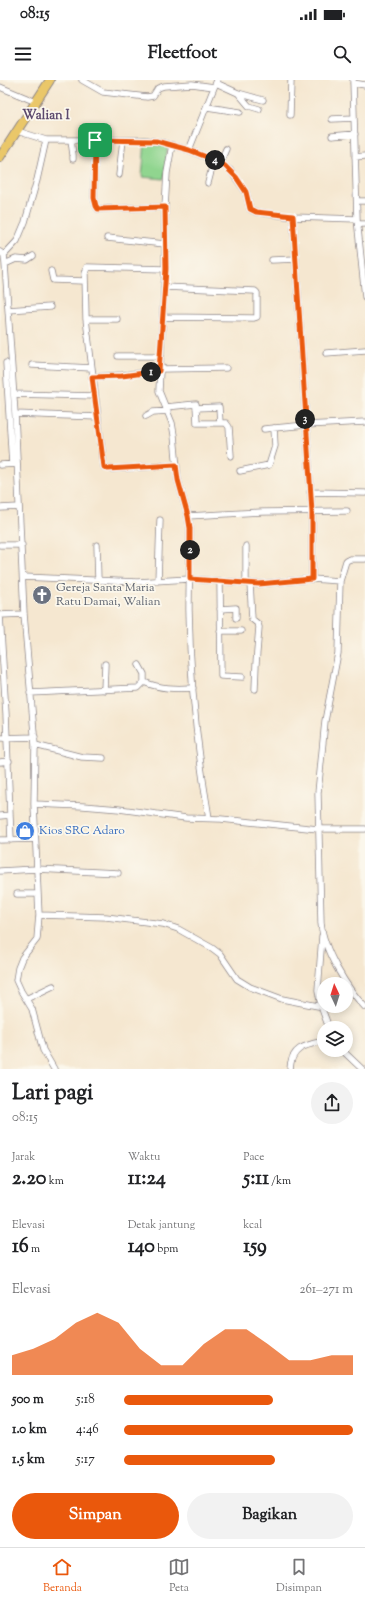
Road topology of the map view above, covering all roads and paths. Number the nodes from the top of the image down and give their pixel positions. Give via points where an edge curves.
1 (50, 80) edge
2 (82, 80) edge
3 (291, 80) edge
4 (353, 82) edge
5 (216, 83) edge
6 (365, 85) edge
7 (0, 86) edge
8 (238, 93) junction
9 (263, 100) dead end
10 (36, 102) junction
11 (207, 107) junction
12 (259, 109) dead end
13 (240, 112) dead end
14 (290, 115) dead end
15 (354, 118) junction
16 (332, 119) dead end
17 (17, 131) junction
18 (355, 134) junction
19 (332, 136) dead end
20 (46, 140) junction
21 (71, 140) junction
22 (95, 140) junction
23 (123, 140) junction
24 (172, 145) junction
25 (226, 149) dead end
26 (189, 150) junction
27 (365, 156) edge
28 (0, 157) edge
29 (355, 157) junction
30 (72, 159) dead end
31 (214, 160) junction
32 (220, 162) junction
33 (119, 175) dead end
34 (208, 183) dead end
35 (357, 201) junction
36 (365, 201) edge
37 (165, 207) junction
38 (293, 216) junction
39 (358, 221) junction
40 (365, 224) edge
41 (107, 238) dead end
42 (165, 244) junction
43 (2, 253) edge
44 (33, 256) dead end
45 (296, 259) junction
46 (272, 260) dead end
47 (5, 264) junction
48 (166, 269) junction
49 (51, 271) dead end
50 (85, 281) junction
51 (164, 287) junction
52 (365, 297) edge
53 (50, 307) dead end
54 (8, 310) junction
55 (163, 317) junction
56 (117, 318) dead end
57 (86, 319) junction
58 (365, 350) edge
59 (326, 353) dead end
60 (118, 356) dead end
61 (161, 356) junction
62 (0, 364) edge
63 (9, 364) junction
64 (32, 365) dead end
65 (92, 368) junction
66 (226, 368) dead end
67 (159, 370) junction
68 (92, 377) junction
69 (14, 394) junction
70 (95, 396) junction
71 (196, 408) junction
72 (167, 409) junction
73 (15, 414) junction
74 (146, 416) dead end
75 (98, 417) junction
76 (365, 422) edge
77 (220, 423) junction
78 (306, 424) junction
79 (274, 428) junction
80 (264, 429) dead end
81 (232, 456) dead end
82 (15, 464) junction
83 (0, 465) edge
84 (176, 465) junction
85 (240, 471) dead end
86 (310, 492) junction
87 (365, 493) edge
88 (19, 507) junction
89 (0, 508) edge
90 (347, 511) dead end
91 (312, 512) junction
92 (188, 516) junction
93 (160, 520) dead end
94 (22, 545) junction
95 (97, 545) dead end
96 (0, 546) edge
97 (246, 546) dead end
98 (365, 559) edge
99 (23, 577) junction
100 (190, 579) junction
101 (312, 579) junction
102 (98, 580) junction
103 (158, 581) junction
104 (220, 581) junction
105 (340, 581) junction
106 (248, 583) junction
107 (220, 609) junction
108 (24, 614) junction
109 (0, 615) edge
110 (236, 618) dead end
111 (220, 631) junction
112 (241, 631) dead end
113 (1, 637) edge
114 (105, 664) dead end
115 (139, 665) dead end
116 (242, 676) dead end
117 (144, 682) junction
118 (193, 688) junction
119 (255, 689) dead end
120 (2, 690) edge
121 (104, 690) junction
122 (30, 693) junction
123 (3, 714) edge
124 (34, 737) junction
125 (0, 738) edge
126 (7, 738) junction
127 (35, 745) junction
128 (103, 758) dead end
129 (8, 761) junction
130 (0, 762) edge
131 (34, 804) junction
132 (10, 815) junction
133 (0, 816) edge
134 (209, 818) junction
135 (318, 829) junction
136 (365, 829) edge
137 (35, 839) junction
138 (0, 840) edge
139 (11, 840) junction
140 (36, 869) junction
141 (0, 871) edge
142 (118, 873) dead end
143 (17, 894) dead end
144 (37, 894) junction
145 (39, 915) junction
146 (322, 934) junction
147 (319, 977) edge
148 (53, 986) dead end
149 (26, 999) junction
150 (317, 1006) edge
151 (365, 1007) edge
152 (317, 1042) edge
153 (349, 1057) edge
154 (54, 1069) edge
155 (290, 1069) edge
156 (362, 1069) edge

1 - 10 highway
2 - 5 street via 103,92 147,97 153,96 158,88 164,86
3 - 14 street
4 - 6 street
4 - 15 street
5 - 8 street
5 - 11 street
7 - 10 street
8 - 9 street
8 - 12 street via 249,106
10 - 17 highway
11 - 13 street
11 - 26 street
15 - 16 street
15 - 18 street
17 - 20 street
17 - 28 highway
18 - 19 street
18 - 29 street
20 - 21 street
20 - 43 street via 25,222 17,241
21 - 22 street
21 - 30 street
22 - 23 street
22 - 37 street via 94,198 98,209
23 - 24 street via 156,141
23 - 33 street
24 - 26 street
24 - 37 street
25 - 32 street
26 - 31 street
27 - 29 street
29 - 35 street
31 - 32 street
31 - 34 street
32 - 38 street via 243,187 250,209
35 - 36 street
35 - 39 street
37 - 42 street
38 - 39 street
38 - 45 street
39 - 40 street
39 - 52 street
41 - 42 street
42 - 48 street
43 - 47 street
44 - 47 street via 27,260 16,259
45 - 46 street
45 - 78 street
47 - 54 street
48 - 50 street via 88,267 85,270
48 - 51 street
49 - 50 street via 53,280
50 - 57 street
51 - 55 street
51 - 55 street via 255,291 257,317
53 - 54 street
54 - 63 street
55 - 61 street
56 - 57 street
57 - 65 street
58 - 59 street
60 - 61 street
61 - 67 street
62 - 63 street
63 - 69 street
63 - 82 street
64 - 65 street
65 - 68 street
66 - 67 street
67 - 68 street via 122,376
67 - 72 street via 159,391
68 - 70 street
69 - 70 street
69 - 73 street
70 - 75 street
71 - 72 street via 195,404
71 - 77 street via 197,423
71 - 77 street via 219,407
72 - 74 street
72 - 84 street via 174,435
73 - 75 street
73 - 82 street
75 - 84 street via 102,463 105,468
76 - 78 street
77 - 81 street via 226,423 229,427
78 - 79 street
78 - 86 street
79 - 80 street
79 - 85 street via 275,443 269,465
82 - 83 street
82 - 88 street
84 - 92 street
86 - 87 street
86 - 91 street
88 - 89 street
88 - 94 street
90 - 91 street
91 - 92 street
91 - 101 street
92 - 100 street
93 - 103 street
94 - 96 street
94 - 99 street
95 - 102 street
97 - 106 street
98 - 105 street via 353,558 346,561
99 - 102 street
99 - 108 street
100 - 103 street
100 - 104 street
100 - 118 street
101 - 105 street
101 - 106 street
102 - 103 street
104 - 106 street
104 - 107 street
105 - 135 street via 338,653 325,721 318,785
106 - 119 street via 252,619 259,627
107 - 110 street via 236,608
107 - 111 street
108 - 109 street
108 - 122 street
109 - 113 street
111 - 112 street
111 - 116 street via 221,676
113 - 120 street
114 - 121 street
115 - 117 street via 144,674
117 - 118 street via 174,689
117 - 121 street via 138,688
118 - 134 street
120 - 123 street
121 - 122 street
122 - 124 street
123 - 126 street
124 - 126 street
124 - 127 street
125 - 126 street
126 - 129 street
127 - 128 street via 82,757
127 - 131 street
129 - 130 street
129 - 132 street
131 - 134 street
131 - 137 street
132 - 133 street
132 - 139 street
134 - 135 street
135 - 136 street
135 - 146 street
137 - 139 street
137 - 140 street
138 - 139 street
140 - 141 street
140 - 142 street
140 - 144 street
143 - 144 street
144 - 145 street
145 - 149 street via 37,939 22,958 16,975 17,983
145 - 150 street via 106,917 163,924 178,929 212,948 220,954 237,979 250,987 295,1003
146 - 147 street
146 - 151 street via 344,980
148 - 149 street
149 - 154 street via 34,1012 43,1050
152 - 155 street via 299,1049 292,1057
153 - 156 street

